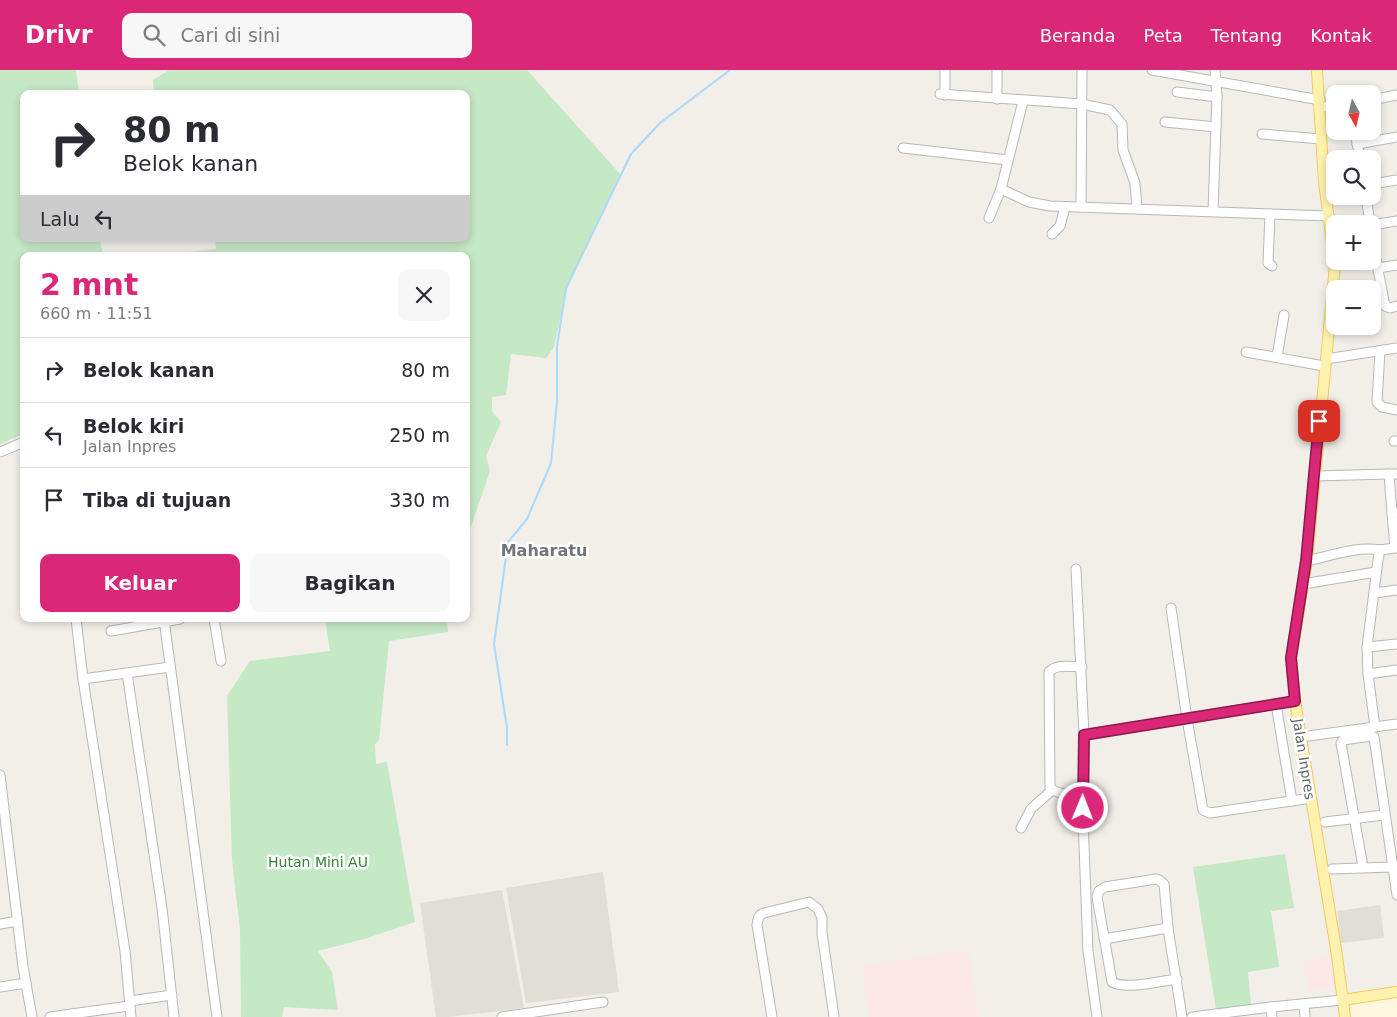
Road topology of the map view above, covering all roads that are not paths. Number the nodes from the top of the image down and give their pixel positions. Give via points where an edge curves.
1 (945, 70) edge
2 (997, 70) edge
3 (1082, 70) edge
4 (1152, 70) edge
5 (1215, 70) edge
6 (1317, 70) edge
7 (1216, 81) junction
8 (1176, 92) dead end
9 (1397, 95) edge
10 (1217, 97) junction
11 (1381, 98) edge
12 (997, 99) junction
13 (1022, 101) junction
14 (1082, 104) junction
15 (1320, 104) junction
16 (1326, 105) edge
17 (1165, 122) dead end
18 (1216, 127) junction
19 (1262, 134) dead end
20 (1397, 137) edge
21 (1321, 140) junction
22 (1356, 140) edge
23 (1357, 144) junction
24 (903, 148) dead end
25 (1358, 150) edge
26 (1008, 160) junction
27 (1397, 180) edge
28 (1381, 183) edge
29 (1001, 189) junction
30 (1064, 207) junction
31 (1081, 207) junction
32 (1137, 208) junction
33 (1213, 211) junction
34 (1270, 214) junction
35 (1330, 215) edge
36 (1326, 216) edge
37 (989, 218) dead end
38 (1397, 221) edge
39 (1381, 223) edge
40 (1052, 234) dead end
41 (1397, 265) edge
42 (1272, 266) dead end
43 (1381, 268) edge
44 (1334, 270) edge
45 (1378, 270) edge
46 (1397, 306) edge
47 (1284, 315) dead end
48 (1397, 348) edge
49 (1380, 351) junction
50 (1246, 352) dead end
51 (1277, 358) junction
52 (1325, 362) junction
53 (1397, 410) edge
54 (20, 444) edge
55 (0, 452) edge
56 (1393, 474) edge
57 (1314, 476) junction
58 (1394, 513) edge
59 (1396, 548) edge
60 (1380, 550) junction
61 (1306, 561) junction
62 (1076, 569) dead end
63 (1376, 572) junction
64 (1303, 584) junction
65 (1397, 590) edge
66 (1375, 593) junction
67 (1171, 608) dead end
68 (76, 622) edge
69 (154, 622) edge
70 (164, 622) edge
71 (214, 622) edge
72 (111, 631) dead end
73 (1397, 644) edge
74 (1367, 647) junction
75 (221, 662) dead end
76 (170, 667) junction
77 (1082, 667) junction
78 (1397, 670) edge
79 (127, 673) junction
80 (1368, 674) junction
81 (83, 679) junction
82 (1295, 701) junction
83 (1276, 704) junction
84 (1187, 719) junction
85 (1397, 724) edge
86 (1376, 727) junction
87 (1084, 735) junction
88 (1300, 738) junction
89 (0, 775) edge
90 (1052, 790) junction
91 (1084, 795) junction
92 (1311, 798) junction
93 (1292, 801) junction
94 (1384, 814) junction
95 (1353, 819) junction
96 (1325, 822) dead end
97 (1021, 828) dead end
98 (1363, 867) junction
99 (1393, 867) junction
100 (1332, 869) dead end
101 (1397, 895) edge
102 (18, 921) junction
103 (0, 924) edge
104 (1168, 928) junction
105 (1104, 939) junction
106 (1176, 979) junction
107 (26, 983) junction
108 (0, 987) edge
109 (1397, 992) edge
110 (172, 995) junction
111 (1342, 1000) junction
112 (603, 1002) dead end
113 (130, 1003) junction
114 (1304, 1004) junction
115 (1271, 1007) junction
116 (552, 1013) edge
117 (32, 1017) edge
118 (50, 1017) edge
119 (131, 1017) edge
120 (174, 1017) edge
121 (217, 1017) edge
122 (502, 1017) edge
123 (772, 1017) edge
124 (834, 1017) edge
125 (1097, 1017) edge
126 (1182, 1017) edge
127 (1192, 1017) edge
128 (1272, 1017) edge
129 (1305, 1017) edge
130 (1345, 1017) edge

1 - 12 street via 943,95
2 - 12 street
3 - 14 street
4 - 7 street
5 - 7 street
6 - 15 main road, Jalan Inpres
7 - 10 street
7 - 15 street
8 - 10 street
9 - 11 street
10 - 18 street
12 - 13 street
13 - 14 street
13 - 26 street
14 - 31 street
14 - 32 street via 1107,108 1122,124 1123,150 1135,183
15 - 16 street
15 - 21 main road, Jalan Inpres
17 - 18 street
18 - 33 street
19 - 21 street
20 - 23 street
21 - 35 main road, Jalan Inpres
22 - 23 street
23 - 25 street
24 - 26 street
26 - 29 street
27 - 28 street
29 - 30 street via 1039,205
29 - 37 street
30 - 31 street
30 - 40 street via 1060,226
31 - 32 street
32 - 33 street
33 - 34 street
34 - 36 street
34 - 42 street via 1268,263
38 - 39 street
41 - 43 street
44 - 52 main road, Jalan Inpres
45 - 46 street via 1386,306
47 - 51 street
48 - 49 street
49 - 52 street
49 - 53 street via 1377,402 1382,407
50 - 51 street
51 - 52 street
52 - 57 main road, Jalan Inpres
54 - 55 street
56 - 57 street
56 - 58 street
57 - 61 main road, Jalan Inpres
58 - 59 street
59 - 60 street
60 - 61 street via 1351,551
60 - 63 street
61 - 64 main road, Jalan Inpres
62 - 77 street
63 - 64 street
63 - 66 street
64 - 82 main road, Jalan Inpres via 1291,658
65 - 66 street
66 - 74 street
67 - 84 street
68 - 81 street
69 - 72 street
70 - 76 street
71 - 75 street
73 - 74 street
74 - 80 street
76 - 79 street
76 - 121 street
77 - 87 street
77 - 90 street via 1063,666 1049,672
78 - 80 street
79 - 81 street
79 - 110 street
80 - 86 street
81 - 113 street via 125,951
82 - 83 street
82 - 88 main road, Jalan Inpres
83 - 84 street
83 - 93 street
84 - 87 street
84 - 93 street via 1205,812
85 - 86 street
86 - 88 street
87 - 91 street
88 - 92 main road, Jalan Inpres
89 - 102 street
90 - 91 street
90 - 97 street via 1031,809
91 - 125 street via 1088,951
92 - 93 street
92 - 111 main road, Jalan Inpres
94 - 95 street
94 - 95 street via 1374,737 1343,740
94 - 99 street
95 - 96 street
95 - 98 street
98 - 99 street
98 - 100 street
99 - 101 street
102 - 103 street
102 - 107 street
104 - 105 street
104 - 105 street via 1164,884 1159,880 1105,887 1099,890 1097,897
104 - 106 street
105 - 106 street via 1112,982 1118,986
106 - 126 street
107 - 108 street
107 - 117 street
109 - 111 main road
110 - 113 street
110 - 120 street
111 - 114 street
111 - 130 main road, Jalan Inpres
112 - 116 street
113 - 118 street
113 - 119 street
114 - 115 street
114 - 129 street
115 - 127 street
115 - 128 street
116 - 122 street
123 - 124 street via 758,918 760,914 809,902 818,909 822,918

